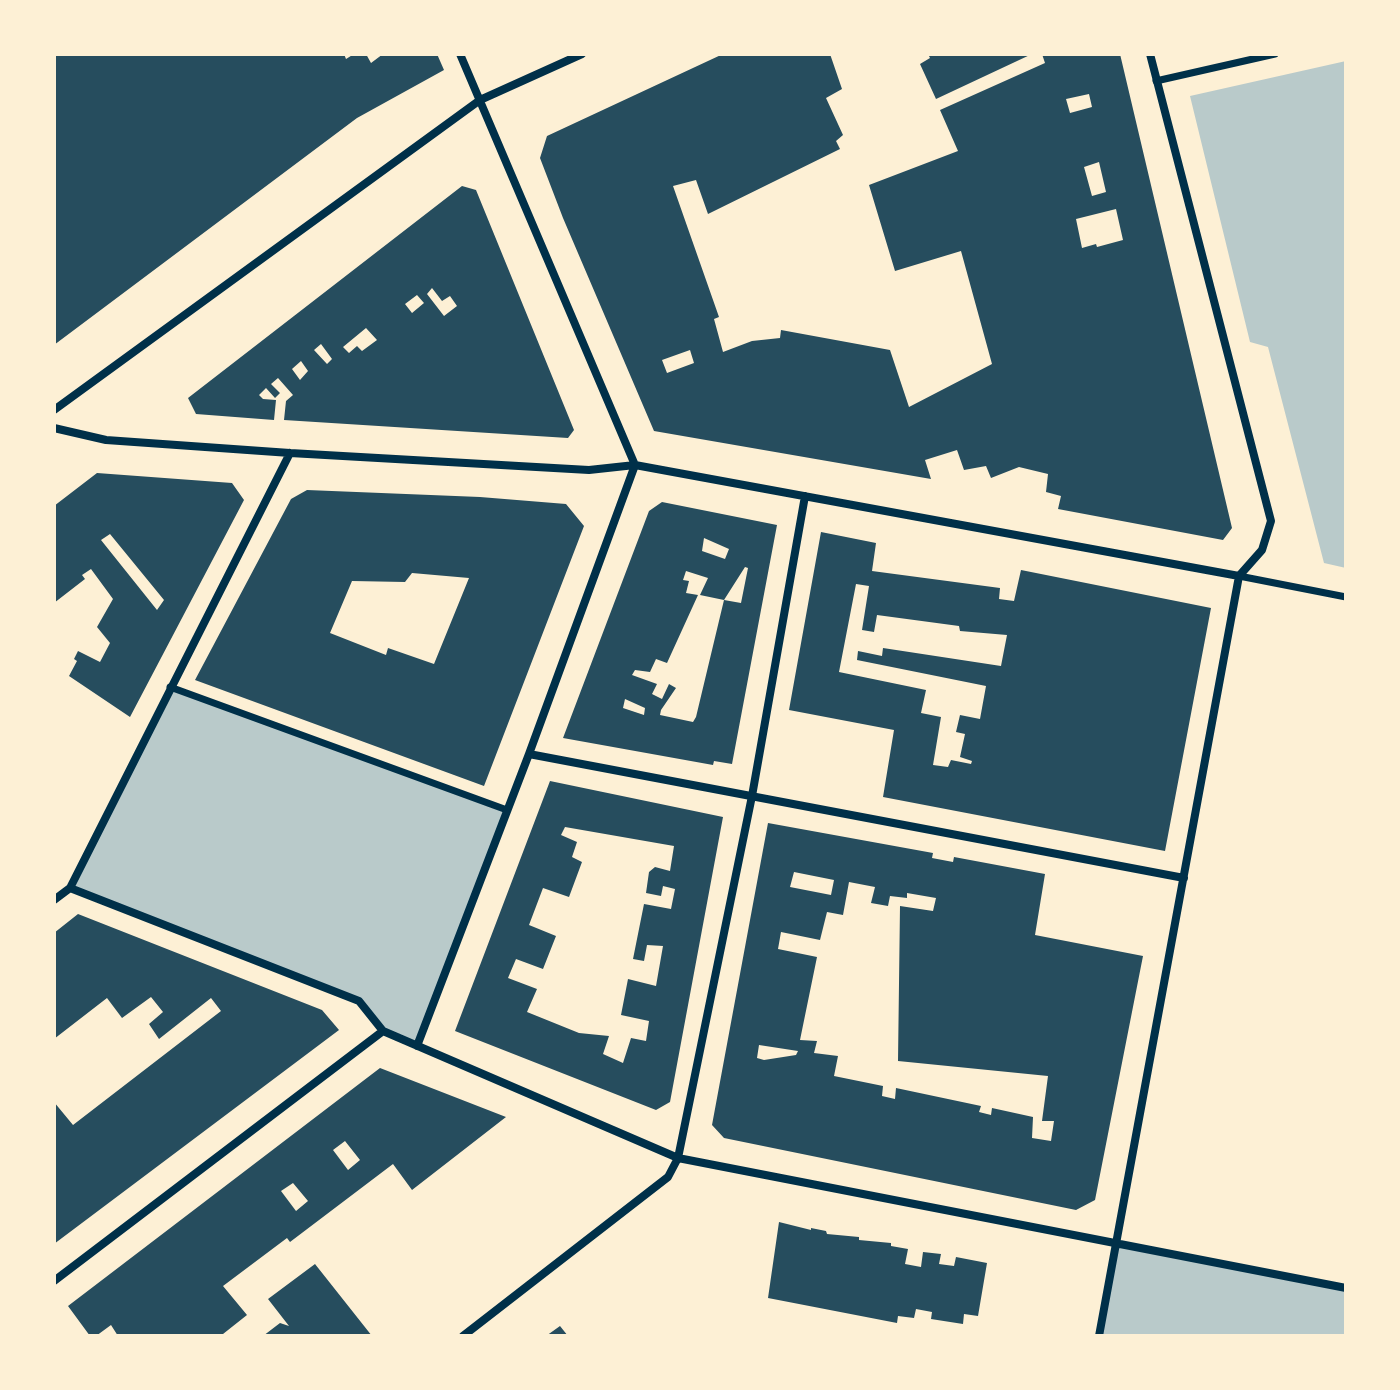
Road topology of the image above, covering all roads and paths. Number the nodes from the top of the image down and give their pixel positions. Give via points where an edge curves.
1 (460, 54) edge
2 (582, 54) edge
3 (1150, 54) edge
4 (1275, 54) edge
5 (1156, 81) junction
6 (480, 100) junction
7 (54, 410) edge
8 (54, 428) edge
9 (290, 453) junction
10 (635, 465) junction
11 (805, 496) junction
12 (1239, 576) junction
13 (1346, 597) edge
14 (170, 687) junction
15 (529, 754) junction
16 (752, 796) junction
17 (507, 810) junction
18 (1184, 878) junction
19 (70, 888) junction
20 (54, 900) edge
21 (383, 1031) junction
22 (417, 1046) junction
23 (678, 1158) junction
24 (1115, 1241) junction
25 (54, 1281) edge
26 (1346, 1288) edge
27 (463, 1336) edge
28 (1099, 1336) edge

1 - 6 street
2 - 6 street
3 - 5 street
4 - 5 street
5 - 12 street via 1271,521 1262,550
6 - 7 street
6 - 10 street
8 - 9 street via 106,440
9 - 10 street via 589,470
9 - 14 street
10 - 11 street
10 - 15 street
11 - 12 street
11 - 16 street
12 - 13 street
12 - 18 street
14 - 17 street
14 - 19 street
15 - 16 street
15 - 17 street
16 - 18 street
16 - 23 street
17 - 22 street
18 - 24 street
19 - 20 street
19 - 21 street via 359,1001
21 - 22 street
21 - 25 street
22 - 23 street
23 - 24 street
23 - 27 street via 668,1177
24 - 26 street
24 - 28 street

